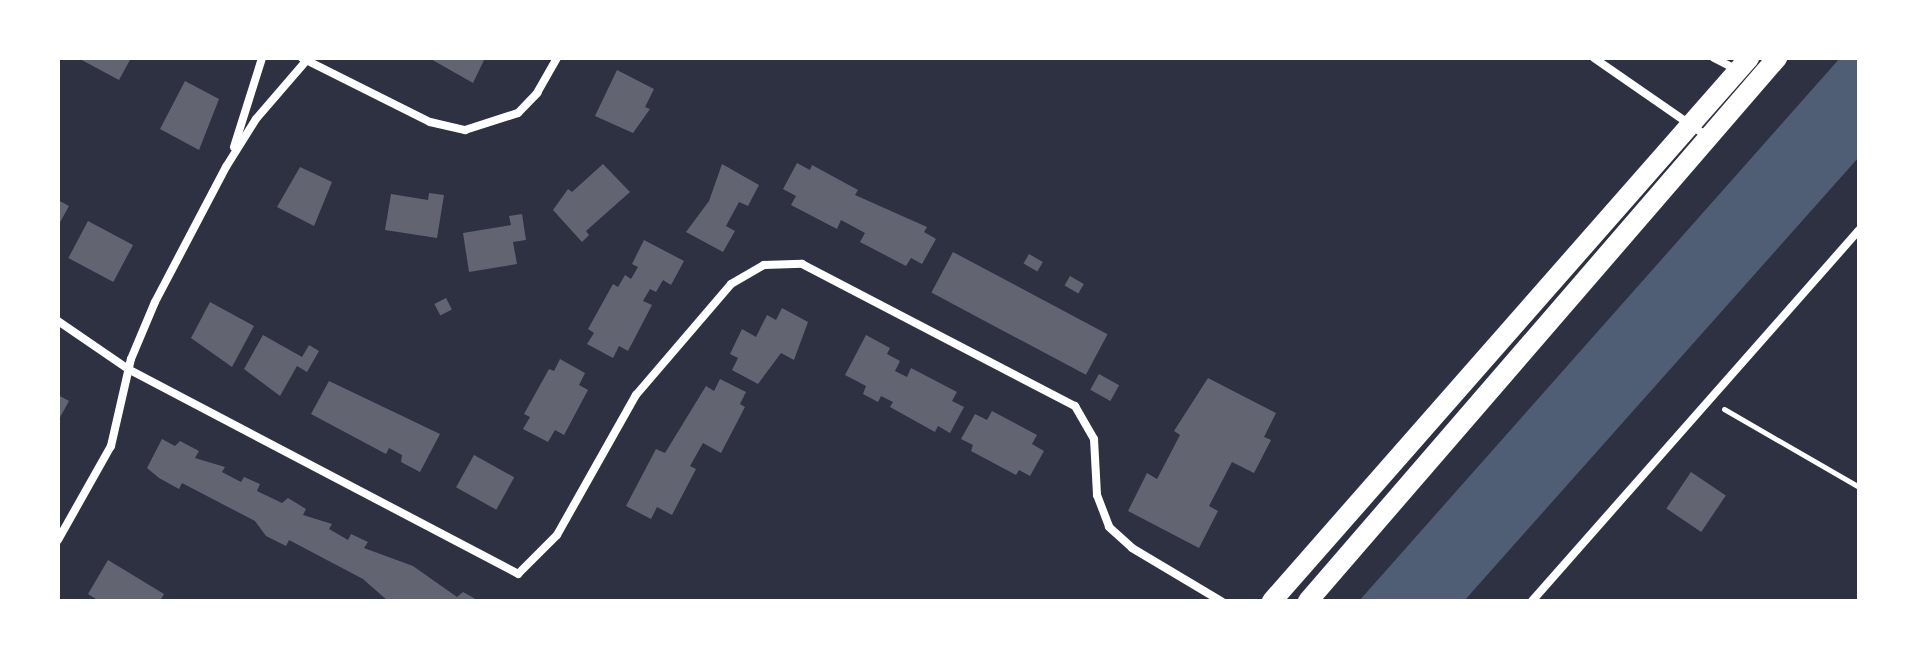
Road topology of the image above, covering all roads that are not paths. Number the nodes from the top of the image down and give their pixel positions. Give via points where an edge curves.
1 (262, 58) edge
2 (557, 58) edge
3 (1594, 58) edge
4 (1714, 58) edge
5 (1777, 58) edge
6 (304, 59) edge
7 (1744, 64) edge
8 (1755, 84) junction
9 (1692, 124) junction
10 (1712, 140) junction
11 (226, 167) junction
12 (1859, 230) edge
13 (58, 321) edge
14 (128, 369) junction
15 (58, 540) edge
16 (1221, 601) edge
17 (1272, 601) edge
18 (1308, 601) edge
19 (1532, 601) edge

1 - 11 street via 251,105
2 - 6 street via 518,113 465,130 430,122
3 - 9 street
4 - 7 street
5 - 8 main road
6 - 11 street
7 - 8 street
7 - 9 main road
8 - 10 main road
9 - 10 street
9 - 17 main road
10 - 18 main road
11 - 14 street via 155,302
12 - 19 street
13 - 14 street
14 - 15 street via 111,446
14 - 16 street via 518,574 557,535 636,395 731,284 764,265 802,264 1075,406 1094,439 1097,495 1109,527 1132,548

